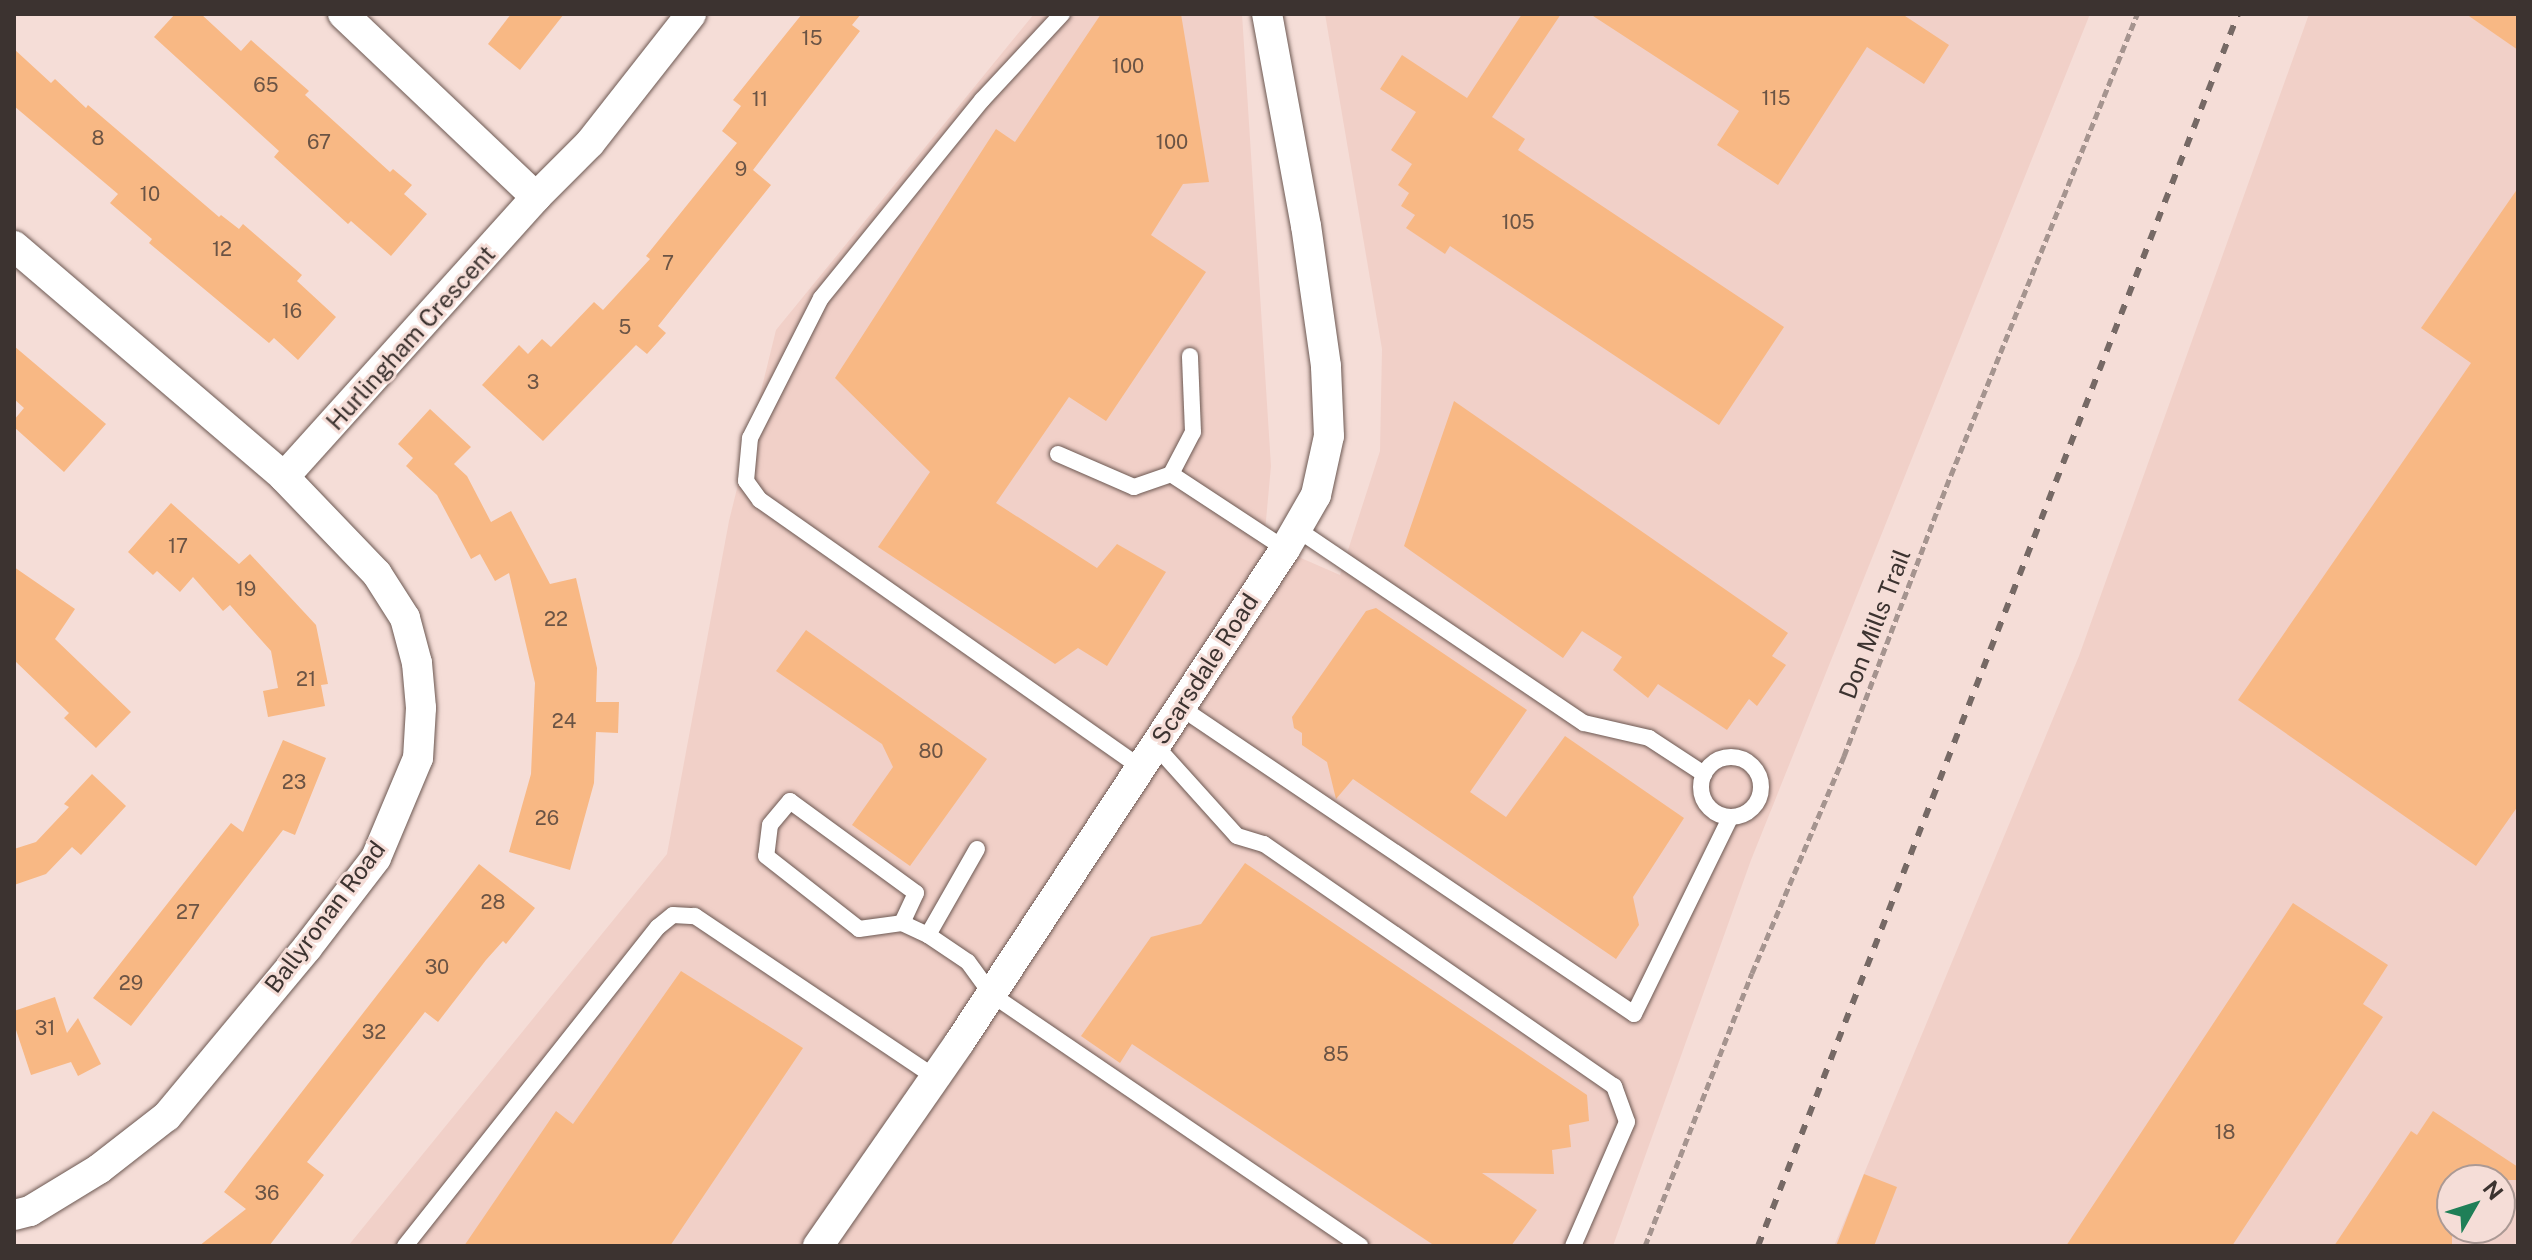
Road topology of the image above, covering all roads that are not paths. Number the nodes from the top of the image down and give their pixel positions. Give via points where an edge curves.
1 (343, 14) edge
2 (691, 14) edge
3 (1062, 14) edge
4 (1267, 14) edge
5 (536, 197) junction
6 (14, 246) edge
7 (1190, 356) dead end
8 (1058, 454) dead end
9 (1171, 474) junction
10 (284, 477) junction
11 (1291, 539) junction
12 (1180, 707) junction
13 (1148, 756) junction
14 (1704, 774) junction
15 (1730, 818) junction
16 (977, 849) dead end
17 (902, 923) junction
18 (928, 935) junction
19 (991, 994) junction
20 (935, 1077) junction
21 (14, 1215) edge
22 (405, 1246) edge
23 (818, 1246) edge
24 (1360, 1246) edge
25 (1573, 1246) edge

1 - 5 street
2 - 5 street, Hurlingham Crescent via 590,143
3 - 13 lane via 974,109 821,298 750,438 746,481 760,500
4 - 11 street, Scarsdale Road via 1311,256 1329,403 1322,478
5 - 10 street, Hurlingham Crescent
6 - 10 street, Ballyronan Road
7 - 9 lane via 1193,432
8 - 9 lane via 1134,487
9 - 11 lane
10 - 21 street, Ballyronan Road via 377,574 405,618 417,663 418,758 376,858 167,1116 99,1169 30,1211
11 - 12 street, Scarsdale Road
11 - 14 lane via 1584,723 1649,738
12 - 13 street, Scarsdale Road
12 - 15 lane via 1634,1014
13 - 19 street, Scarsdale Road
13 - 25 lane via 1237,836 1264,844 1614,1086 1627,1122
14 - 15 lane via 1704,800
14 - 15 lane via 1730,756 1743,759 1758,773 1757,803
16 - 18 lane
17 - 17 lane via 859,929 766,856 770,825 790,801 916,893
17 - 18 lane
18 - 19 lane via 968,962
19 - 20 street, Scarsdale Road
19 - 24 lane
20 - 22 lane via 695,916 673,915 658,927
20 - 23 street, Scarsdale Road

